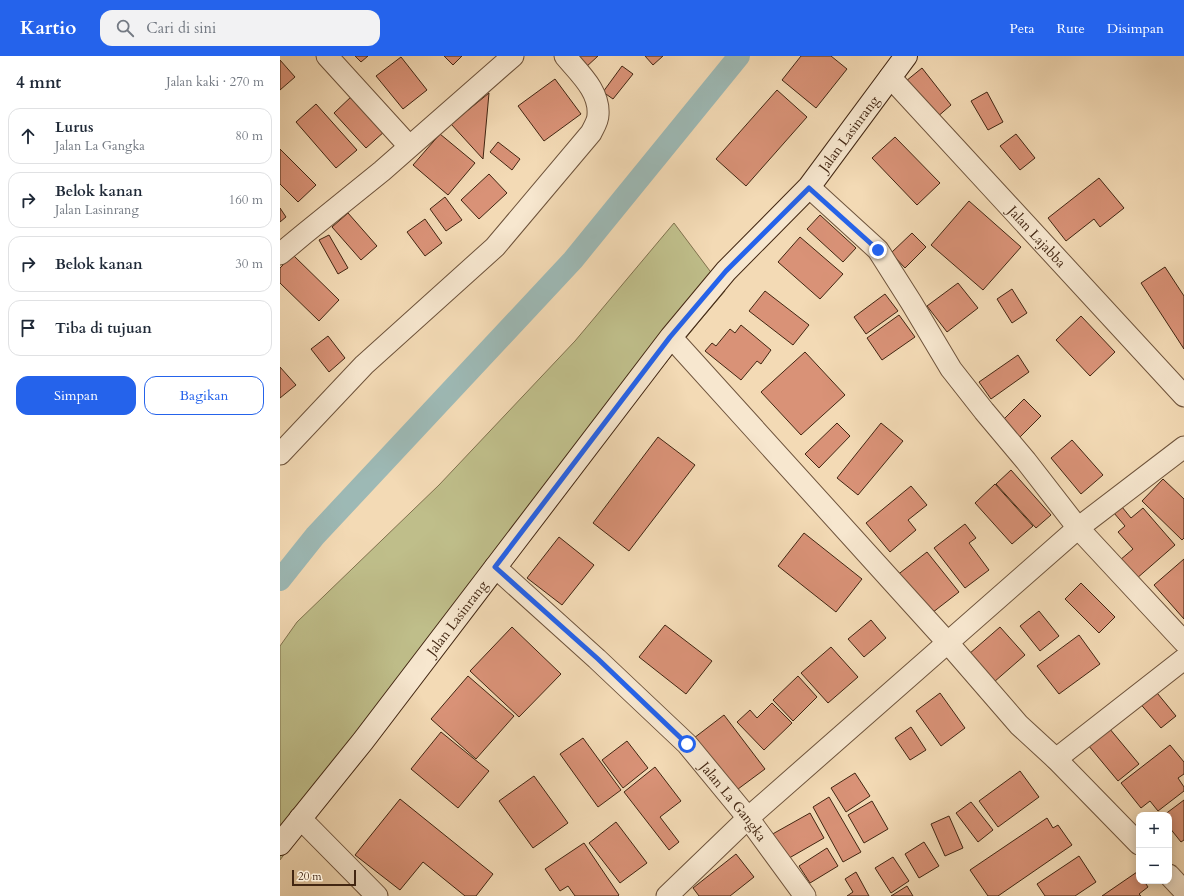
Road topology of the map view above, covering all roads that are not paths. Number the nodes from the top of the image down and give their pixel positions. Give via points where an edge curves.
1 (327, 56) edge
2 (513, 56) edge
3 (565, 56) edge
4 (906, 56) edge
5 (890, 77) junction
6 (409, 146) junction
7 (809, 188) junction
8 (280, 254) edge
9 (670, 337) junction
10 (1184, 396) edge
11 (1184, 448) edge
12 (280, 454) edge
13 (1078, 528) junction
14 (495, 567) junction
15 (1184, 642) edge
16 (948, 643) junction
17 (1184, 659) edge
18 (1056, 759) junction
19 (300, 818) junction
20 (748, 818) junction
21 (1136, 841) edge
22 (280, 844) edge
23 (1172, 878) edge
24 (1184, 891) edge
25 (377, 896) edge
26 (667, 896) edge
27 (805, 896) edge

1 - 6 street
2 - 6 street
3 - 12 street via 586,81 597,100 598,115 591,133 495,248 364,365
4 - 5 street, Jalan Lasinrang
5 - 7 street, Jalan Lasinrang
5 - 10 street, Jalan Lajabba
6 - 8 street
7 - 9 street, Jalan Lasinrang via 726,271
7 - 13 street via 878,250 951,369
9 - 14 street, Jalan Lasinrang
9 - 16 street
11 - 13 street
13 - 15 street
13 - 16 street
14 - 19 street, Jalan Lasinrang via 363,741
14 - 20 street, Jalan La Gangka via 598,659 687,744
16 - 18 street via 1019,725
16 - 20 street
17 - 18 street
18 - 21 street
19 - 22 street, Jalan Lasinrang
19 - 25 street
20 - 26 street
20 - 27 street, Jalan La Gangka
23 - 24 street

